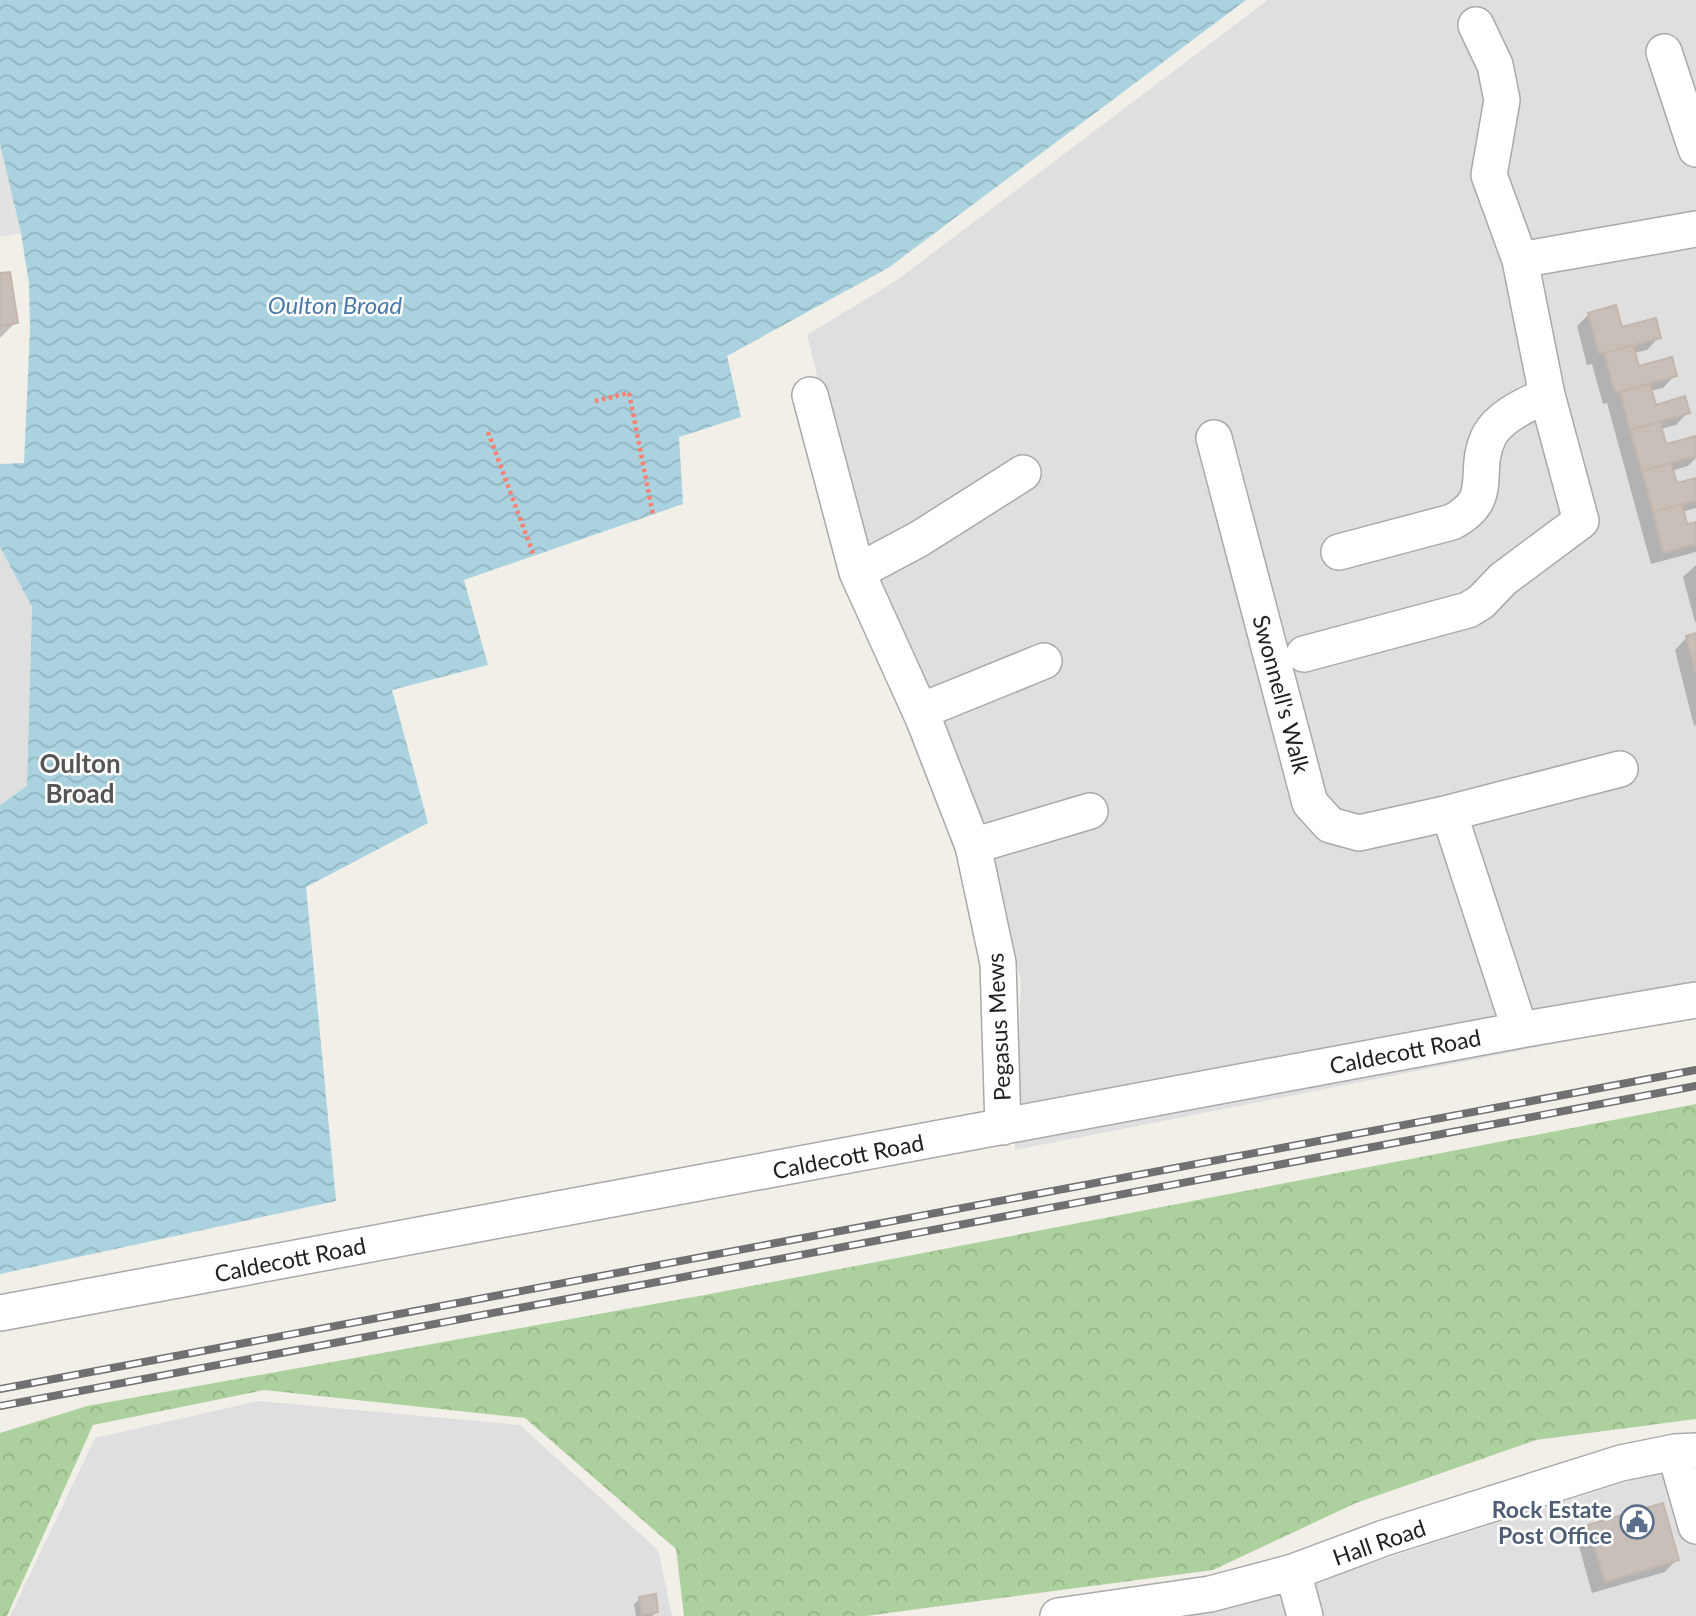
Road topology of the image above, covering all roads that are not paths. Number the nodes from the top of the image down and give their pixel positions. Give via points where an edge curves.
1 (1476, 25) dead end
2 (1664, 52) dead end
3 (1696, 149) edge
4 (1696, 229) edge
5 (1520, 260) junction
6 (810, 395) dead end
7 (1547, 395) junction
8 (1214, 438) dead end
9 (1023, 473) dead end
10 (1339, 552) dead end
11 (857, 572) junction
12 (1304, 654) dead end
13 (1044, 661) dead end
14 (923, 716) junction
15 (1620, 769) dead end
16 (1090, 811) dead end
17 (1450, 813) junction
18 (973, 846) junction
19 (1696, 1000) edge
20 (1520, 1030) junction
21 (1003, 1127) junction
22 (0, 1313) edge
23 (1686, 1451) edge
24 (1696, 1526) edge
25 (1293, 1572) junction
26 (1058, 1616) edge
27 (1305, 1616) edge

1 - 5 street via 1495,65 1502,100 1489,175
2 - 3 street
4 - 5 street
5 - 7 street
6 - 11 street, Pegasus Mews
7 - 10 street via 1516,410 1490,434 1480,495 1468,514
7 - 12 street via 1581,521 1468,610
8 - 17 street, Swonnell's Walk via 1310,803 1330,825 1359,833
9 - 11 street
11 - 14 street, Pegasus Mews
13 - 14 street
14 - 18 street, Pegasus Mews
15 - 17 street, Swonnell's Walk
16 - 18 street
17 - 20 street
18 - 21 street, Pegasus Mews via 998,963
19 - 20 street, Caldecott Road
20 - 21 street, Caldecott Road
21 - 22 street, Caldecott Road
23 - 24 street
23 - 25 street, Hall Road via 1621,1463 1384,1538
25 - 26 street, Hall Road via 1210,1594
25 - 27 street

